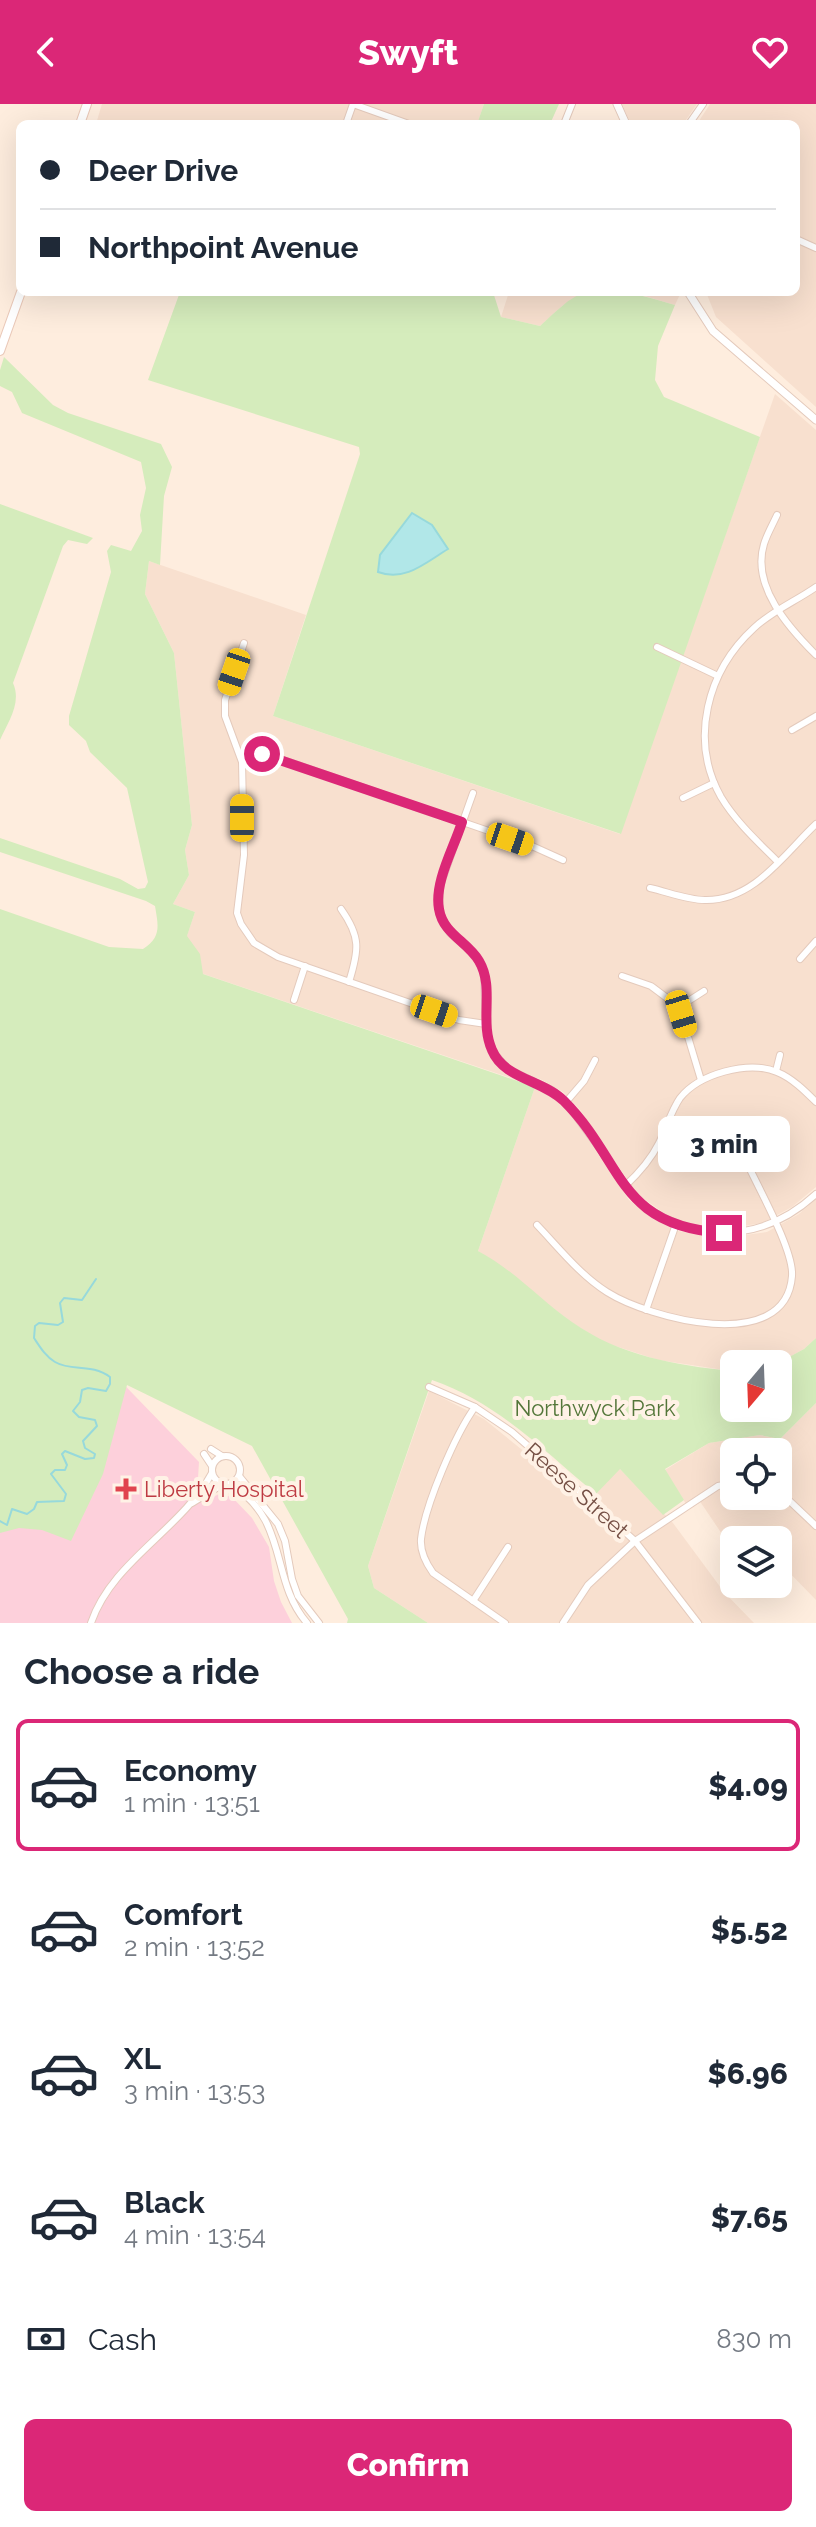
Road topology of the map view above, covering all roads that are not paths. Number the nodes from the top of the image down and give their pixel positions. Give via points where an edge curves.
1 (353, 104) edge
2 (398, 120) edge
3 (20, 296) edge
4 (691, 296) edge
5 (0, 351) edge
6 (816, 420) edge
7 (777, 515) dead end
8 (816, 587) edge
9 (779, 610) junction
10 (244, 643) dead end
11 (657, 647) dead end
12 (816, 655) edge
13 (718, 676) junction
14 (816, 716) edge
15 (792, 730) dead end
16 (241, 758) junction
17 (714, 783) junction
18 (473, 793) dead end
19 (683, 798) dead end
20 (462, 822) junction
21 (816, 824) edge
22 (563, 860) dead end
23 (778, 862) junction
24 (650, 888) dead end
25 (341, 909) dead end
26 (816, 941) edge
27 (800, 959) dead end
28 (305, 966) junction
29 (622, 976) dead end
30 (349, 982) junction
31 (704, 991) dead end
32 (294, 1000) dead end
33 (679, 1007) junction
34 (486, 1024) junction
35 (780, 1055) dead end
36 (595, 1060) dead end
37 (776, 1071) junction
38 (701, 1080) junction
39 (566, 1102) junction
40 (816, 1102) edge
41 (747, 1163) dead end
42 (625, 1186) junction
43 (816, 1194) edge
44 (775, 1223) junction
45 (676, 1224) junction
46 (537, 1225) dead end
47 (646, 1310) junction
48 (429, 1387) dead end
49 (475, 1407) junction
50 (241, 1449) dead end
51 (225, 1456) junction
52 (246, 1456) dead end
53 (239, 1465) junction
54 (212, 1470) junction
55 (239, 1476) junction
56 (226, 1484) junction
57 (720, 1486) edge
58 (792, 1503) edge
59 (189, 1504) junction
60 (816, 1526) edge
61 (635, 1541) junction
62 (508, 1547) dead end
63 (473, 1601) junction
64 (91, 1623) edge
65 (307, 1623) edge
66 (319, 1623) edge
67 (505, 1623) edge
68 (563, 1623) edge
69 (698, 1623) edge

1 - 2 street
3 - 5 main road
4 - 6 street via 713,331
7 - 9 street via 762,565
8 - 9 street
9 - 12 street
9 - 13 street via 741,641
10 - 16 street via 225,700 225,716
11 - 13 street
13 - 17 street via 705,732
14 - 15 street
16 - 20 street via 269,755
16 - 28 street via 245,842 237,913 254,943
17 - 19 street
17 - 23 street via 731,812
18 - 20 street
20 - 22 street
20 - 34 street via 440,886 439,911 450,933 480,963
21 - 23 street
23 - 24 street via 757,882 718,899
25 - 30 street via 356,935
26 - 27 street
28 - 30 street
28 - 32 street
29 - 33 street via 651,986
30 - 34 street via 459,1020
31 - 33 street
33 - 38 street
34 - 39 street via 500,1063
35 - 37 street
36 - 39 street
37 - 38 street via 746,1069
37 - 40 street
38 - 42 street via 680,1099 645,1168
39 - 42 street
41 - 44 street
42 - 45 street via 649,1210
43 - 44 street
44 - 45 street via 724,1233
44 - 47 street via 792,1276 779,1306 767,1315 724,1324
45 - 47 street
46 - 47 street via 597,1285
48 - 49 street, Reese Street
49 - 61 street, Reese Street via 512,1432
49 - 63 street via 458,1430 421,1541 433,1573
50 - 51 street
51 - 53 street
51 - 54 street
51 - 54 street via 208,1452
52 - 53 street
53 - 55 street
54 - 56 street via 216,1481
54 - 59 street
55 - 56 street
55 - 66 street via 278,1524 298,1596
56 - 59 street
56 - 65 street via 271,1529 289,1597
57 - 61 street
58 - 60 street
59 - 64 street via 107,1590
61 - 68 street via 588,1585
61 - 69 street, Reese Street
62 - 63 street
63 - 67 street

